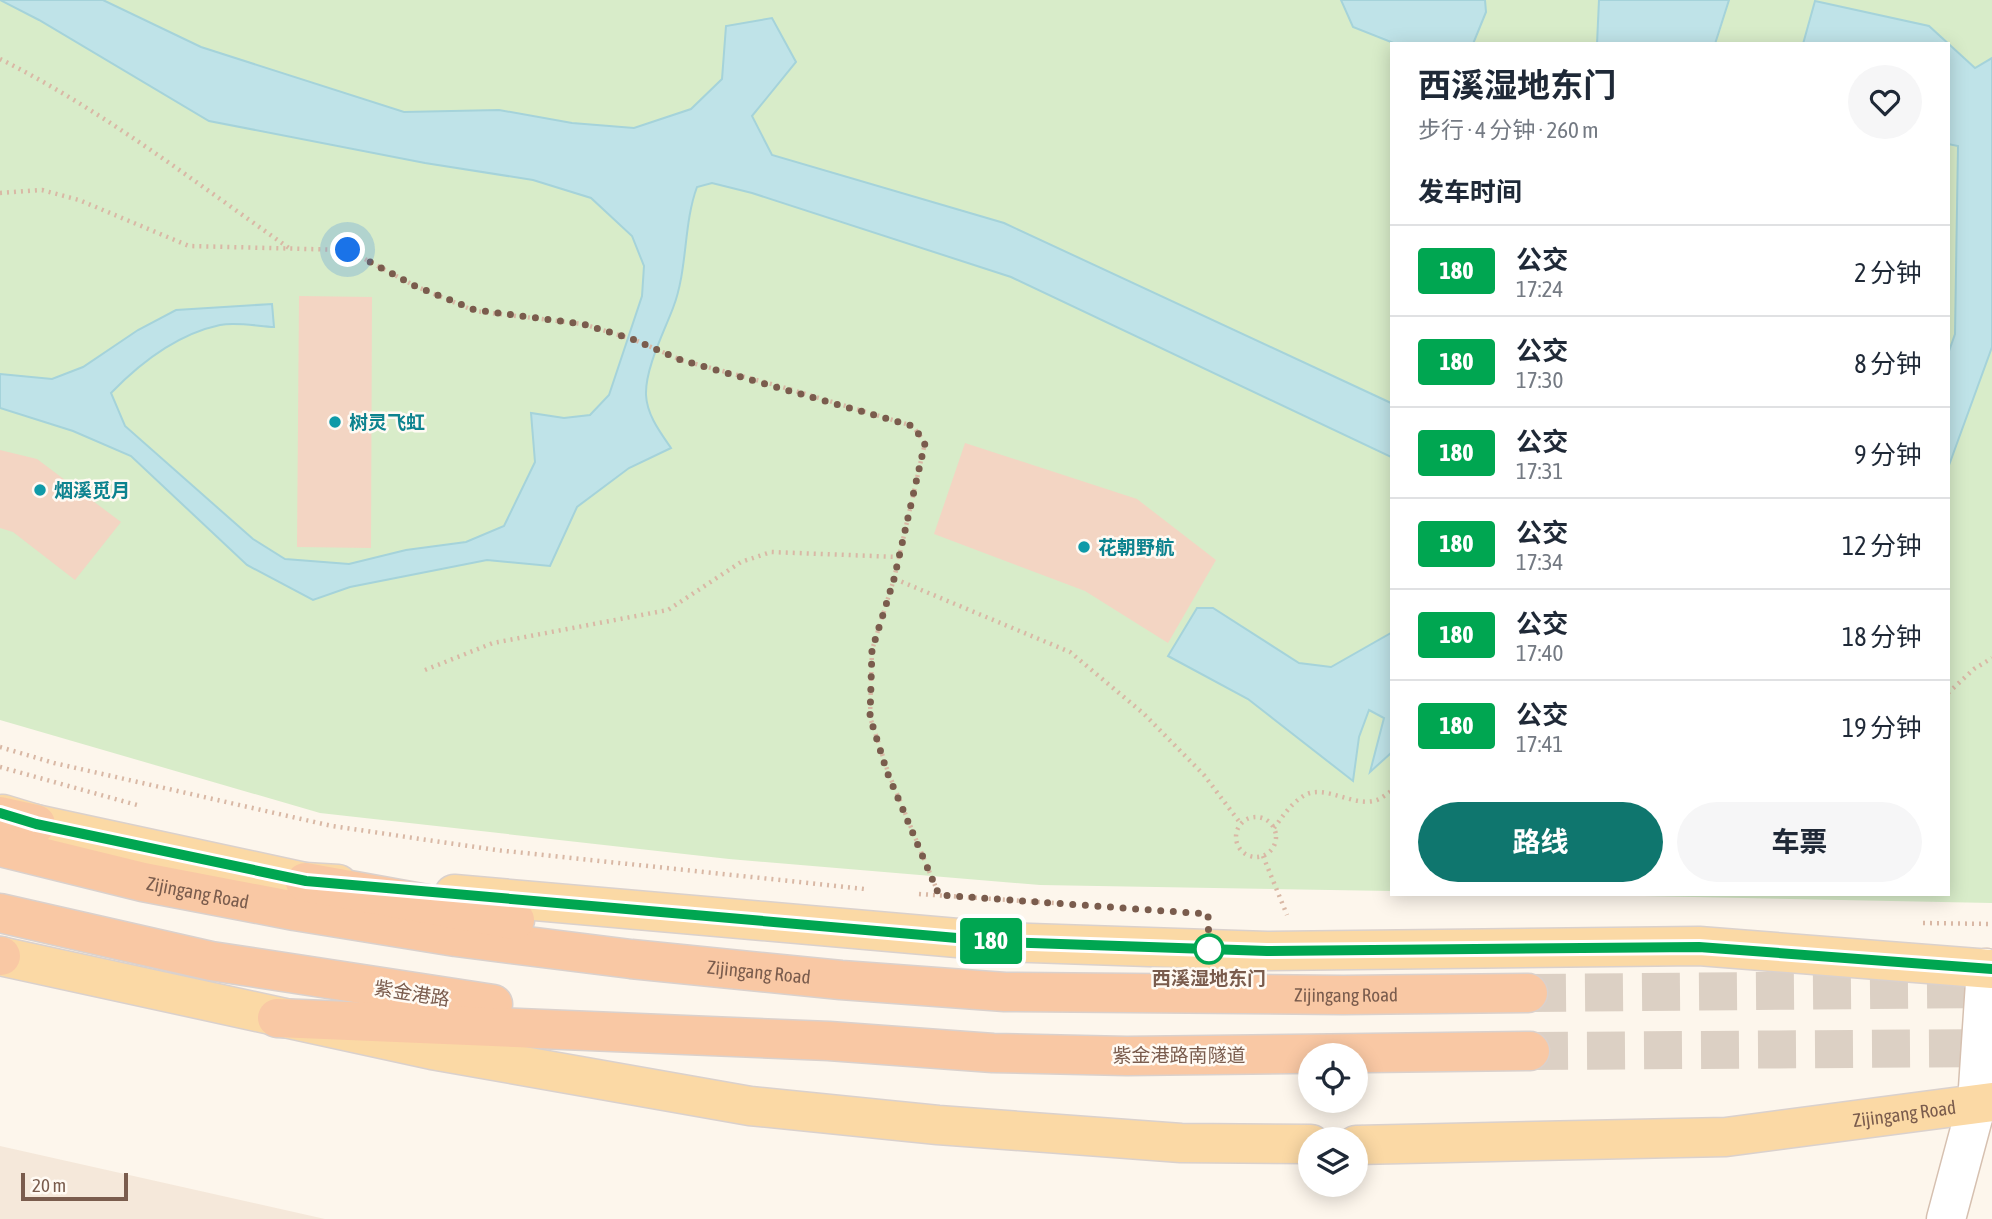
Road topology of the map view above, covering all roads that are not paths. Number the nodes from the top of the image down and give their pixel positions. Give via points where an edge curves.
1 (12, 818) edge
2 (0, 847) edge
3 (306, 881) junction
4 (0, 913) edge
5 (0, 956) edge
6 (1989, 968) edge
7 (841, 980) junction
8 (1528, 993) tunnel mouth
9 (277, 1018) junction
10 (829, 1041) junction
11 (1530, 1051) tunnel mouth
12 (1984, 1103) edge
13 (1298, 1144) edge
14 (1368, 1145) edge
15 (1946, 1219) edge

1 - 3 main road, Zijingang Road
2 - 7 highway, Zijingang Road via 143,882 456,937
3 - 6 main road, Zijingang Road via 1003,942 1267,951 1699,947
3 - 7 highway
4 - 10 highway, 紫金港路 via 211,961 443,998
5 - 9 main road
6 - 12 main road
7 - 8 highway, Zijingang Road via 1005,992
9 - 10 highway
9 - 13 main road via 750,1106 1181,1143
10 - 11 highway, 紫金港路南隧道 via 993,1053 1127,1056
12 - 14 main road, Zijingang Road via 1726,1137
12 - 15 main road

